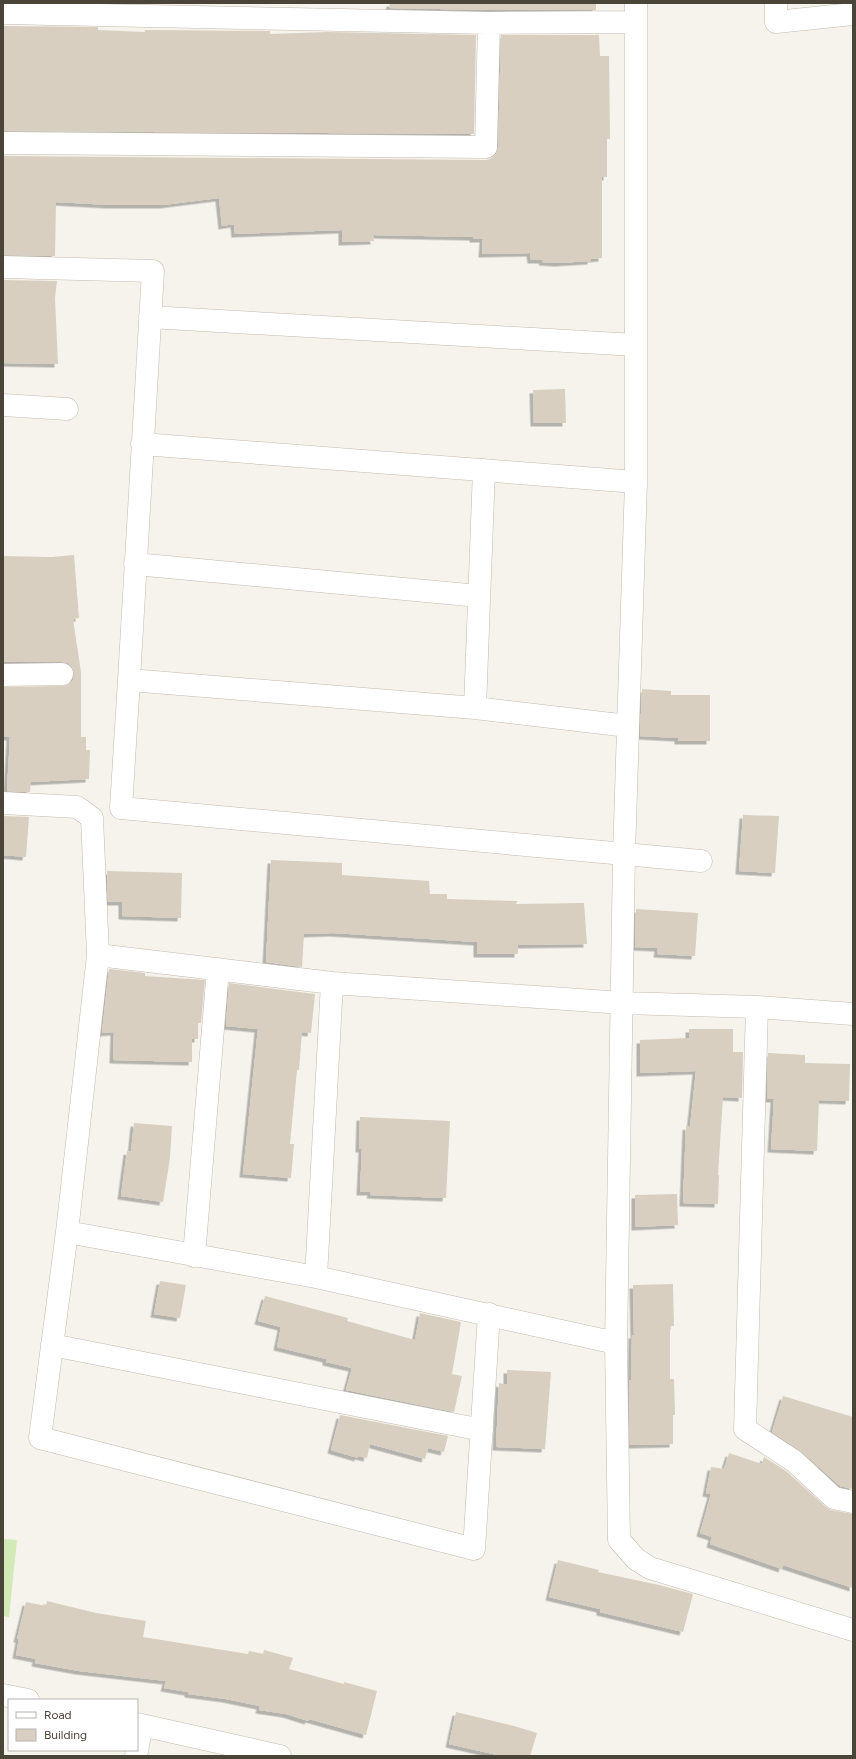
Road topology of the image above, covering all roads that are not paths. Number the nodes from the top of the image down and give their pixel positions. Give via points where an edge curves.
1 (776, 3) edge
2 (636, 12) edge
3 (3, 13) edge
4 (853, 14) edge
5 (489, 23) junction
6 (3, 143) edge
7 (3, 267) edge
8 (150, 317) junction
9 (636, 345) junction
10 (3, 405) edge
11 (67, 408) dead end
12 (142, 444) junction
13 (484, 470) junction
14 (636, 482) junction
15 (135, 564) junction
16 (479, 596) junction
17 (62, 674) dead end
18 (3, 675) edge
19 (130, 680) junction
20 (475, 708) junction
21 (628, 726) junction
22 (3, 803) edge
23 (624, 854) junction
24 (701, 861) dead end
25 (98, 955) junction
26 (218, 969) junction
27 (332, 983) junction
28 (623, 1003) junction
29 (757, 1007) junction
30 (853, 1014) edge
31 (67, 1232) junction
32 (194, 1256) junction
33 (316, 1277) junction
34 (489, 1314) junction
35 (616, 1343) junction
36 (52, 1345) junction
37 (482, 1430) junction
38 (853, 1502) edge
39 (853, 1630) edge
40 (140, 1724) edge
41 (138, 1740) edge
42 (280, 1756) edge

1 - 4 street via 776,22
2 - 5 street
2 - 9 street
3 - 5 street
5 - 6 street via 486,147
7 - 8 street via 153,272
8 - 9 street
8 - 12 street
9 - 14 street
10 - 11 street
12 - 13 street
12 - 15 street
13 - 14 street
13 - 16 street
14 - 21 street
15 - 16 street
15 - 19 street
16 - 20 street
17 - 18 street
19 - 20 street
19 - 23 street via 120,808
20 - 21 street
21 - 23 street
22 - 25 street via 77,807 92,818
23 - 24 street
23 - 28 street
25 - 26 street
25 - 31 street
26 - 27 street
26 - 32 street
27 - 28 street
27 - 33 street
28 - 29 street
28 - 35 street
29 - 30 street
29 - 38 street via 745,1429 794,1462 834,1498
31 - 32 street
31 - 36 street
32 - 33 street
33 - 34 street
34 - 35 street
34 - 37 street
35 - 39 street via 618,1540 636,1559 650,1568
36 - 37 street
36 - 37 street via 40,1438 474,1549
40 - 41 street
40 - 42 street

